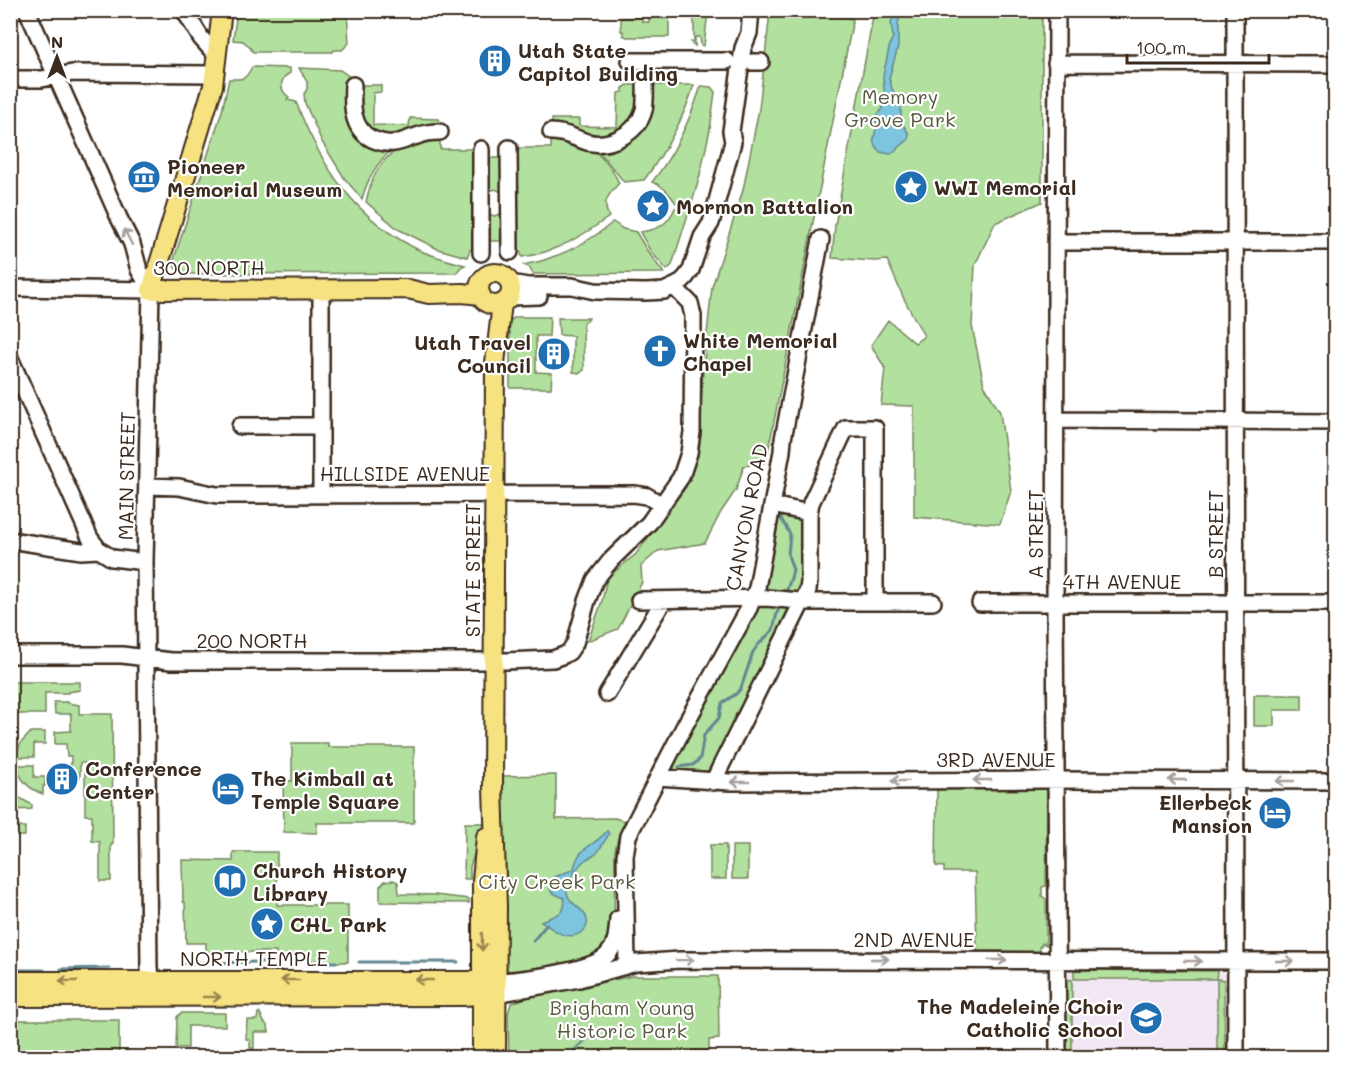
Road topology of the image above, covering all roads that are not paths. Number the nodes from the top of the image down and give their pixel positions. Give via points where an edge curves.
1 (27, 10) edge
2 (183, 10) edge
3 (222, 10) edge
4 (741, 10) edge
5 (751, 10) edge
6 (1057, 10) edge
7 (1235, 10) edge
8 (743, 48) junction
9 (630, 60) dead end
10 (727, 62) dead end
11 (1056, 63) junction
12 (1236, 64) junction
13 (1335, 64) edge
14 (216, 65) junction
15 (56, 77) junction
16 (645, 77) dead end
17 (10, 79) edge
18 (353, 85) dead end
19 (440, 132) dead end
20 (551, 132) dead end
21 (821, 239) dead end
22 (1056, 242) junction
23 (1335, 242) edge
24 (1236, 243) junction
25 (481, 252) dead end
26 (510, 252) dead end
27 (674, 287) junction
28 (10, 288) edge
29 (151, 290) junction
30 (321, 290) junction
31 (495, 294) junction
32 (10, 358) edge
33 (1056, 420) junction
34 (1235, 421) junction
35 (1335, 422) edge
36 (240, 426) dead end
37 (321, 426) junction
38 (147, 486) junction
39 (495, 494) junction
40 (321, 495) junction
41 (662, 505) junction
42 (772, 505) junction
43 (809, 513) junction
44 (10, 540) edge
45 (99, 550) junction
46 (145, 562) junction
47 (753, 598) junction
48 (639, 600) dead end
49 (664, 600) junction
50 (803, 601) junction
51 (874, 602) junction
52 (933, 602) dead end
53 (1056, 602) junction
54 (980, 603) dead end
55 (1236, 603) junction
56 (1335, 603) edge
57 (10, 655) edge
58 (146, 658) junction
59 (494, 661) junction
60 (607, 694) dead end
61 (658, 777) junction
62 (1057, 780) junction
63 (1235, 781) junction
64 (1335, 781) edge
65 (713, 782) junction
66 (626, 884) junction
67 (1058, 960) junction
68 (1235, 961) junction
69 (1335, 961) edge
70 (627, 965) junction
71 (10, 981) edge
72 (148, 985) junction
73 (489, 988) junction
74 (10, 997) edge
75 (482, 1058) edge
76 (496, 1058) edge
77 (1058, 1058) edge
78 (1236, 1058) edge

1 - 15 street, MAIN STREET
2 - 14 street
3 - 14 main road
4 - 8 street
5 - 8 street
6 - 11 street, A STREET
7 - 12 street, B STREET
8 - 27 street via 731,131 724,141 702,237 688,274
9 - 10 street
11 - 12 street
11 - 22 street, A STREET
12 - 13 street
12 - 24 street, B STREET
14 - 15 street
14 - 29 main road
15 - 17 street
29 -> 15 street, MAIN STREET
16 - 20 street via 644,111 632,130 620,139 589,142
18 - 19 street via 355,121 365,135 394,143
21 - 42 street, CANYON ROAD
22 - 24 street
22 - 33 street, A STREET
23 - 24 street
24 - 34 street, B STREET
25 - 26 street via 481,152 509,152
27 - 31 street, 300 NORTH via 664,291 595,291 572,296
27 - 41 street, 200 NORTH via 692,310 692,432 684,470
28 - 29 street, 300 NORTH
29 - 30 main road, 300 NORTH
29 - 38 street, MAIN STREET
30 - 31 main road, 300 NORTH
30 - 37 street
31 - 39 main road, STATE STREET
32 - 45 street via 90,538
33 - 34 street
33 - 53 street, A STREET
34 - 35 street
34 - 55 street, B STREET
36 - 37 street
37 - 40 street
38 - 40 street, HILLSIDE AVENUE via 179,487 217,495
38 - 46 street, MAIN STREET
39 - 40 street, HILLSIDE AVENUE
39 - 41 street, HILLSIDE AVENUE via 634,494
39 - 59 main road, STATE STREET
41 - 59 street, 200 NORTH via 595,580 569,652 553,659
42 - 43 street
42 - 47 street, CANYON ROAD
43 - 50 street via 809,582
43 - 51 street via 846,428 875,428
44 - 45 street via 81,551
45 - 46 street via 112,558
46 - 58 street, MAIN STREET
47 - 49 street
47 - 50 street
47 - 61 street, CANYON ROAD
48 - 49 street
49 - 60 street
50 - 51 street
50 - 65 street
51 - 52 street
53 - 54 street, 4TH AVENUE
53 - 55 street, 4TH AVENUE
53 - 62 street, A STREET
55 - 56 street, 4TH AVENUE
55 - 63 street, B STREET
57 - 58 street, 200 NORTH
58 - 59 street, 200 NORTH
58 - 72 street, MAIN STREET
59 - 73 main road, STATE STREET via 493,788 482,866
61 - 65 street, 3RD AVENUE
61 - 66 street, CANYON ROAD via 628,836
63 -> 62 street, 3RD AVENUE
62 -> 65 street, 3RD AVENUE
62 - 67 street, A STREET
64 -> 63 street, 3RD AVENUE
63 - 68 street, B STREET
66 - 70 street, CANYON ROAD
66 - 73 street, CANYON ROAD via 609,954 569,971
67 -> 68 street, 2ND AVENUE
70 -> 67 street, 2ND AVENUE via 680,960
67 - 77 street, A STREET
68 -> 69 street, 2ND AVENUE
68 - 78 street, B STREET
70 - 73 street, 2ND AVENUE via 579,979
72 -> 71 main road, NORTH TEMPLE
72 - 73 main road, NORTH TEMPLE
72 - 74 main road, NORTH TEMPLE
73 - 75 main road, STATE STREET
73 - 76 main road, STATE STREET

